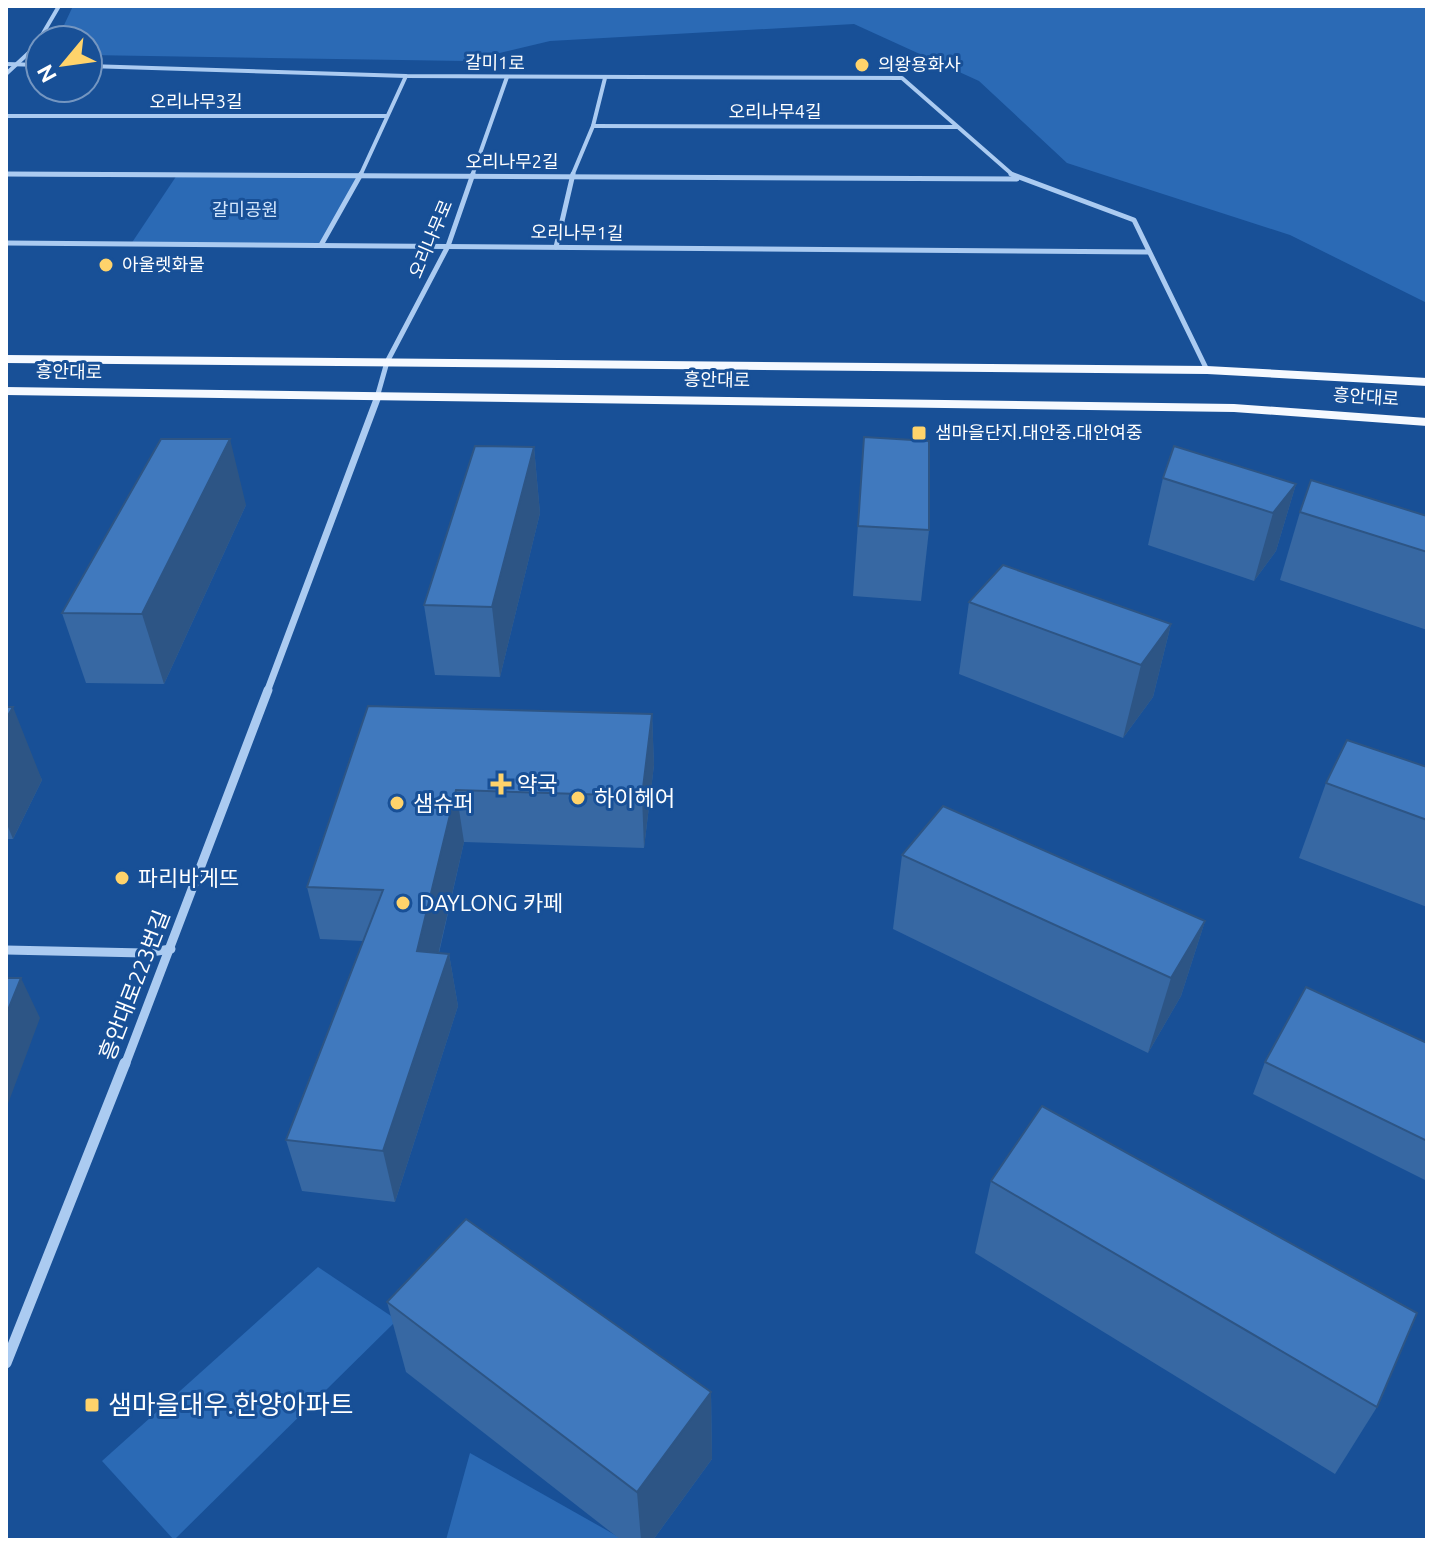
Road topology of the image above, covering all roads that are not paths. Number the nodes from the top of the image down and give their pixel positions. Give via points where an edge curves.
1 (59, 6) edge
2 (6, 64) edge
3 (16, 64) junction
4 (24, 64) edge
5 (104, 67) edge
6 (6, 74) edge
7 (406, 76) junction
8 (507, 77) junction
9 (605, 78) junction
10 (6, 116) edge
11 (386, 116) junction
12 (593, 126) junction
13 (957, 127) junction
14 (6, 174) edge
15 (360, 176) junction
16 (572, 176) junction
17 (472, 177) junction
18 (1017, 179) junction
19 (6, 243) edge
20 (321, 245) junction
21 (448, 246) junction
22 (556, 247) junction
23 (1148, 252) junction
24 (6, 359) edge
25 (270, 361) junction
26 (387, 362) junction
27 (1207, 370) junction
28 (1427, 382) edge
29 (6, 391) edge
30 (253, 393) junction
31 (379, 394) junction
32 (1427, 422) edge
33 (171, 949) junction
34 (6, 950) edge
35 (6, 1363) edge

1 - 3 street via 35,47
2 - 3 street
3 - 4 street
3 - 6 street
5 - 7 street, 갈미1로
7 - 8 street, 갈미1로
7 - 11 street
8 - 9 street, 갈미1로
8 - 17 street, 오리나무로
9 - 12 street
9 - 13 street, 갈미1로 via 902,78
10 - 11 street, 오리나무3길
11 - 15 street
12 - 13 street, 오리나무4길
12 - 16 street
13 - 18 street
14 - 15 street, 오리나무2길
15 - 17 street, 오리나무2길
15 - 20 street
16 - 17 street, 오리나무2길
16 - 18 street, 오리나무2길
16 - 22 street
17 - 21 street, 오리나무로
18 - 23 street via 1134,220
19 - 20 street, 오리나무1길
20 - 21 street, 오리나무1길
21 - 22 street, 오리나무1길
21 - 26 street, 오리나무로
22 - 23 street, 오리나무1길
23 - 27 street
24 - 25 main road, 흥안대로
25 - 26 main road, 흥안대로
25 - 30 main road
26 - 27 main road, 흥안대로
26 - 31 street, 오리나무로
27 - 28 main road, 흥안대로
29 - 30 main road, 흥안대로
30 - 31 main road, 흥안대로
31 - 32 main road, 흥안대로 via 1234,408
31 - 33 street, 흥안대로223번길
33 - 34 street
33 - 35 street, 흥안대로223번길

